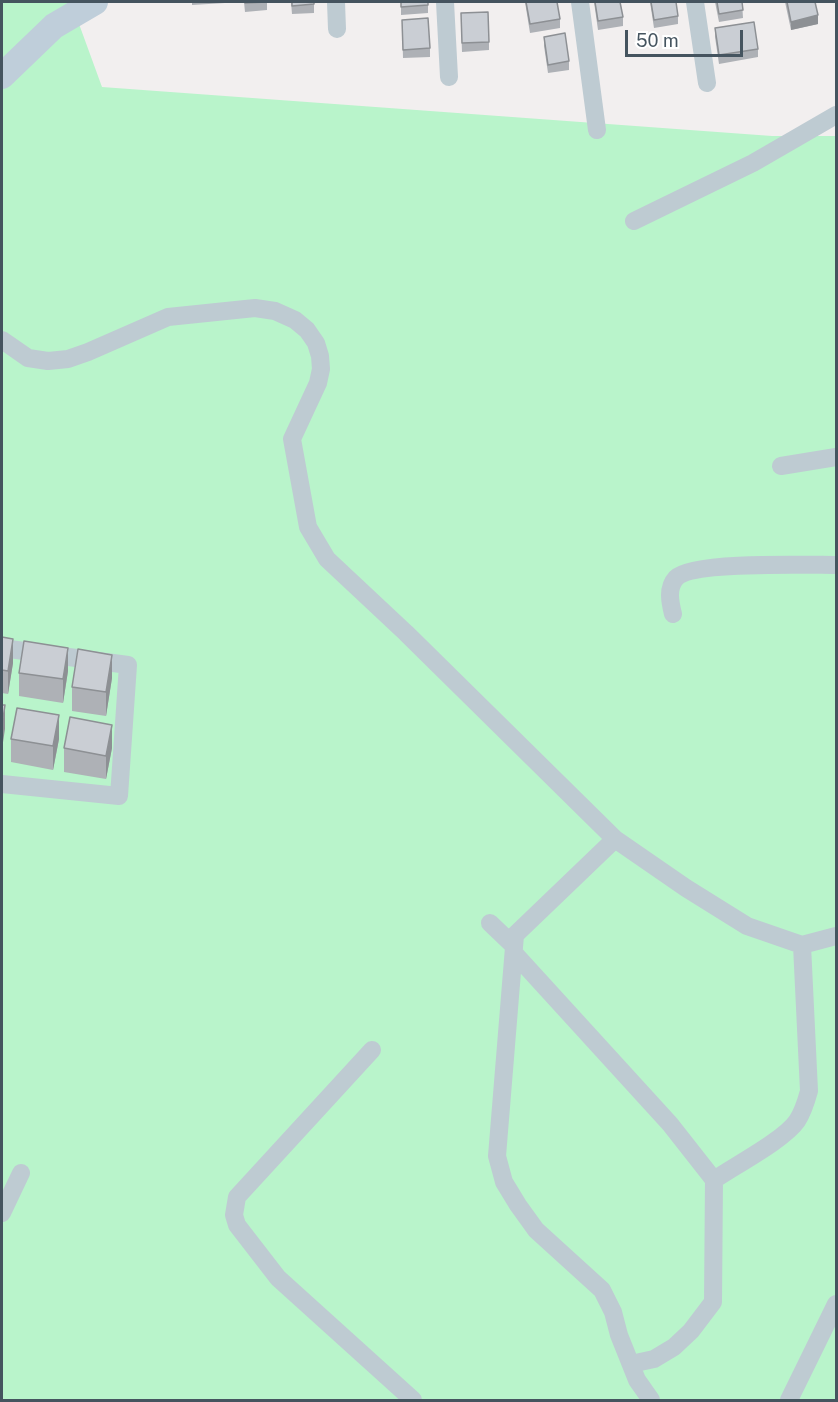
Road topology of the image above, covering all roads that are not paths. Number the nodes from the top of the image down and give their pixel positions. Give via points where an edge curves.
1 (95, 2) edge
2 (336, 2) edge
3 (445, 2) edge
4 (579, 2) edge
5 (696, 2) edge
6 (337, 29) dead end
7 (2, 76) edge
8 (449, 77) dead end
9 (707, 83) dead end
10 (837, 115) edge
11 (597, 130) dead end
12 (634, 221) dead end
13 (2, 340) edge
14 (837, 457) edge
15 (781, 466) dead end
16 (837, 565) edge
17 (673, 614) dead end
18 (2, 648) edge
19 (2, 784) edge
20 (615, 839) junction
21 (490, 923) dead end
22 (837, 936) edge
23 (802, 945) junction
24 (514, 950) junction
25 (372, 1050) dead end
26 (21, 1173) dead end
27 (714, 1180) junction
28 (2, 1213) edge
29 (837, 1304) edge
30 (631, 1364) junction
31 (413, 1401) edge
32 (651, 1401) edge
33 (789, 1401) edge

1 - 7 street via 54,26
2 - 6 street
3 - 8 street
4 - 11 street
5 - 9 street
10 - 12 street via 753,163
13 - 20 street via 27,358 48,361 88,352 168,316 255,308 276,311 295,320 307,330 320,356 318,383 292,439 308,527 327,559
14 - 15 street
16 - 17 street via 726,567 683,573 670,590
18 - 19 street via 128,665 118,796
20 - 23 street via 747,926
20 - 24 street via 515,935
21 - 24 street
22 - 23 street
23 - 27 street via 809,1091 804,1108 784,1135
24 - 27 street via 670,1124
24 - 30 street via 497,1156 504,1182 536,1230 602,1290
25 - 31 street via 237,1197 234,1215 237,1225 278,1278
26 - 28 street
27 - 30 street via 713,1302 674,1347 654,1359
29 - 33 street
30 - 32 street

